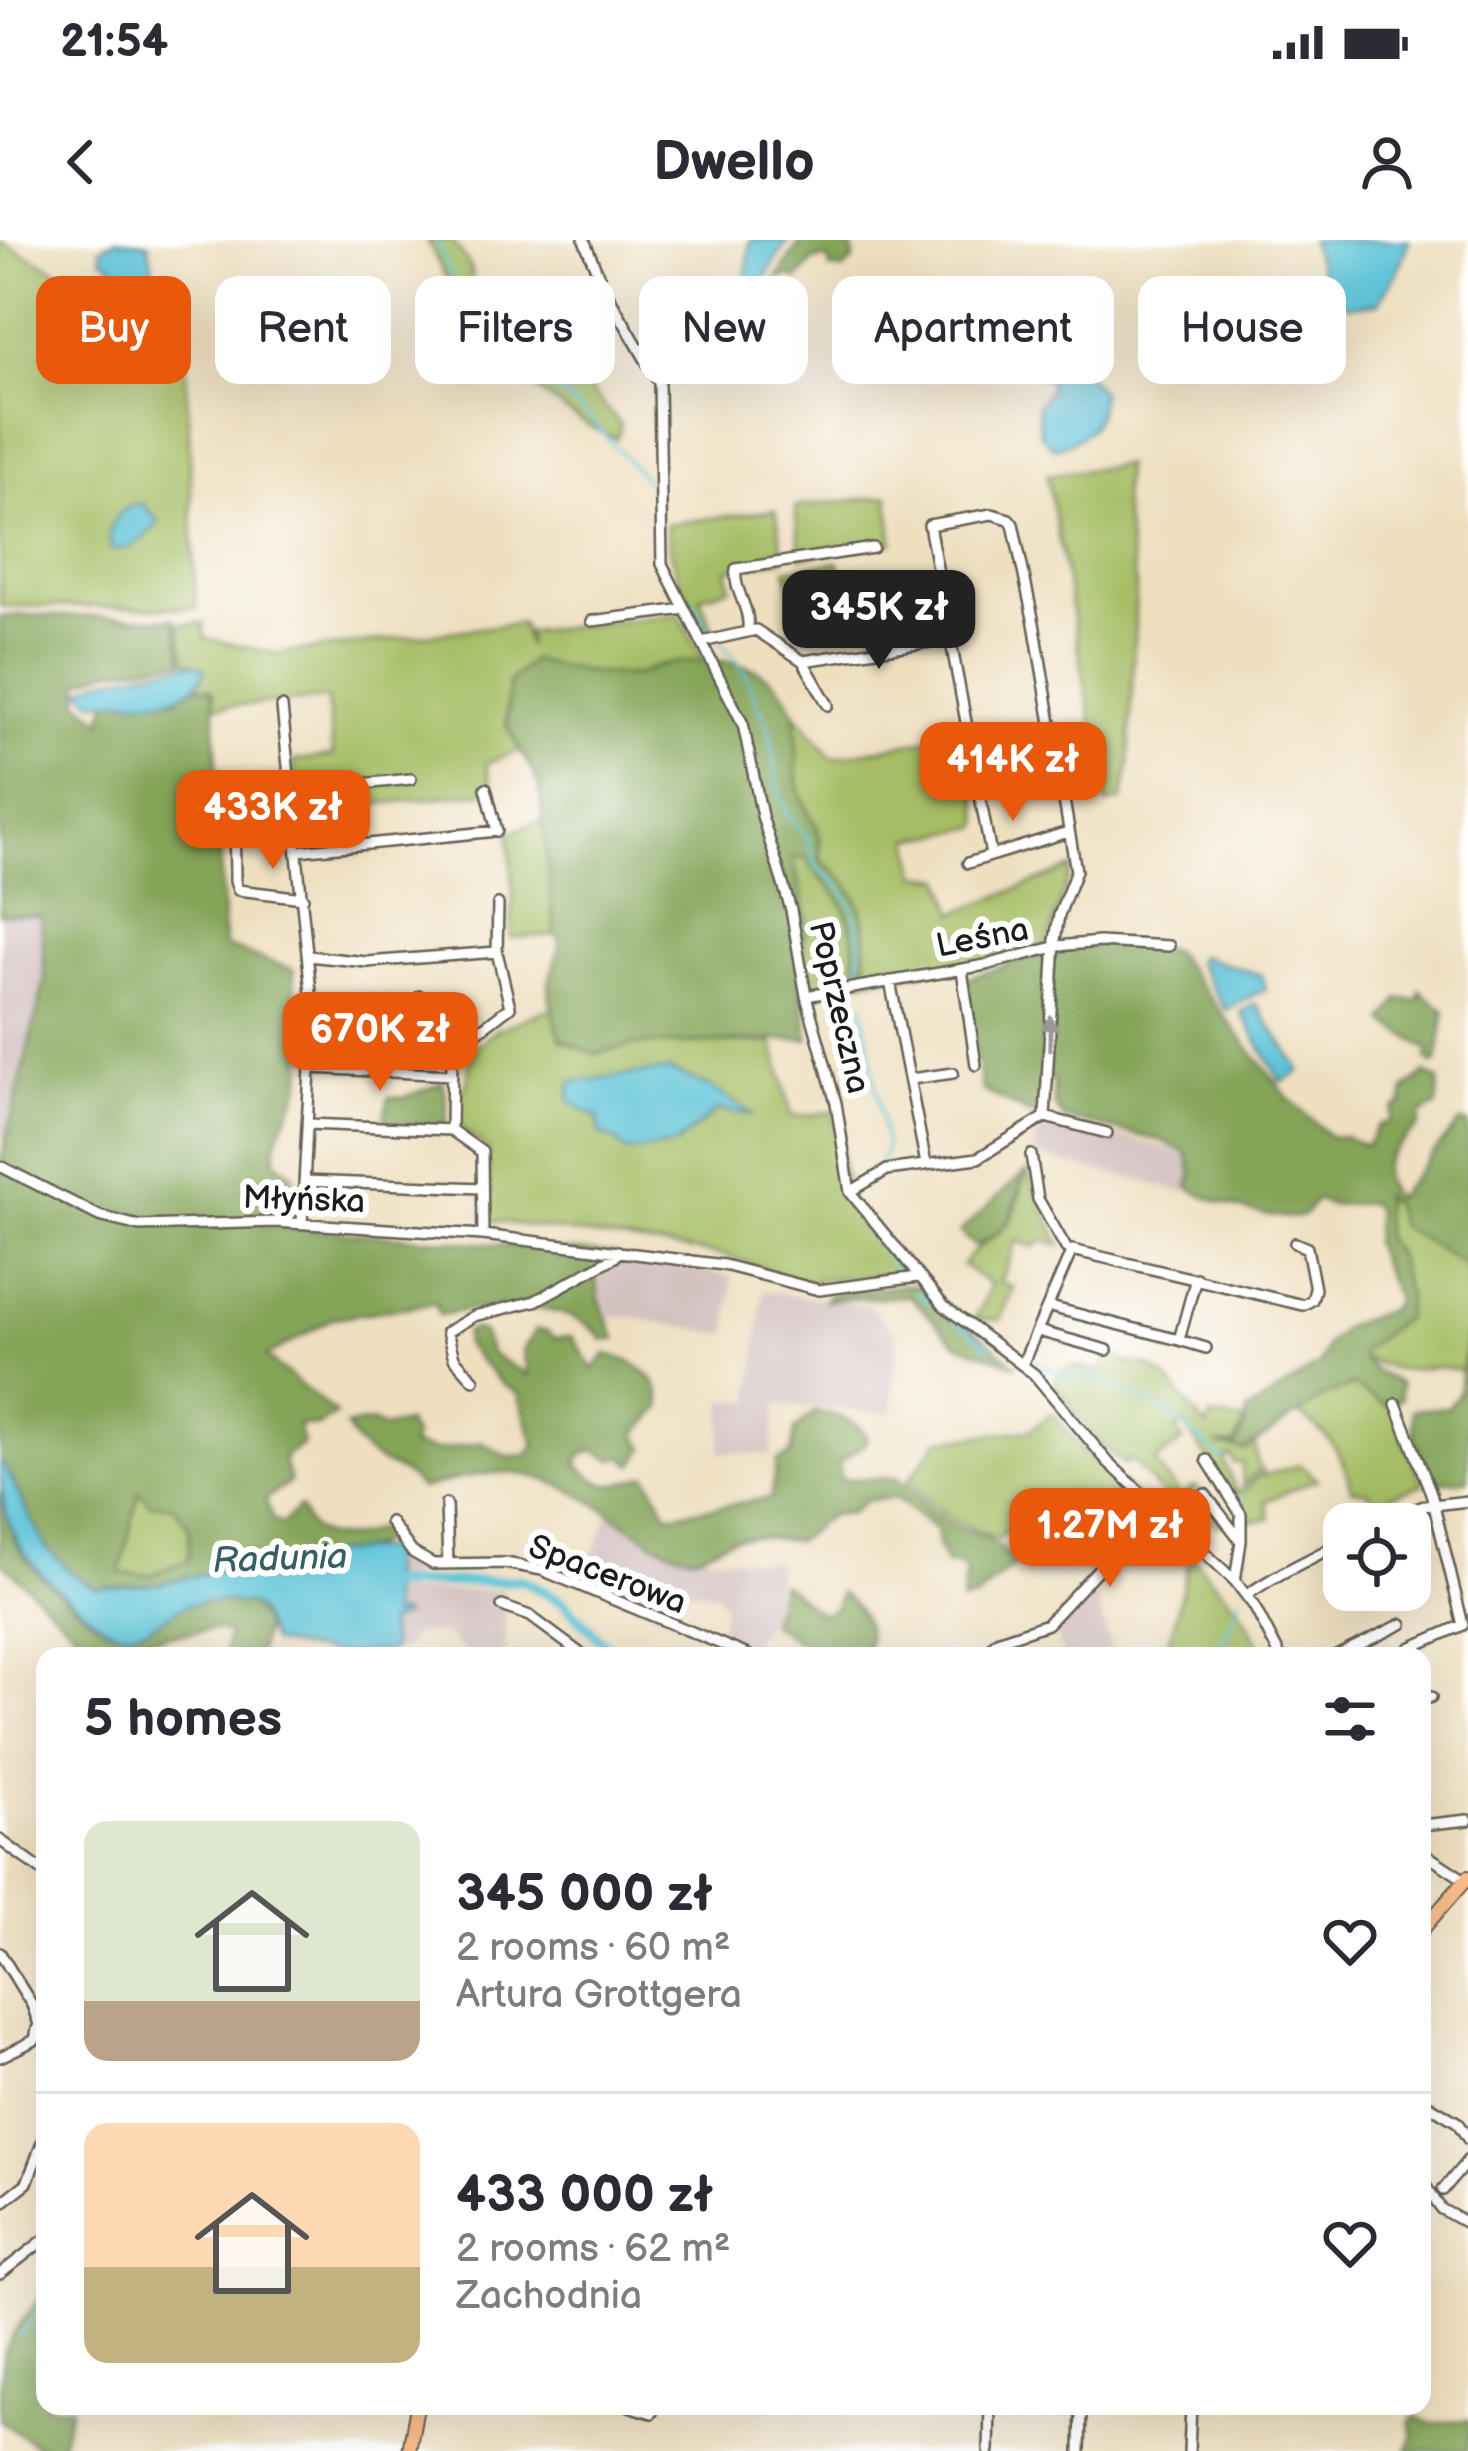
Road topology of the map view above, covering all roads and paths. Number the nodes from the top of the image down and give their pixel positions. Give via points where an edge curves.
1 (584, 240) edge
2 (599, 276) edge
3 (615, 307) edge
4 (874, 548) dead end
5 (685, 608) junction
6 (592, 621) dead end
7 (748, 629) junction
8 (950, 639) junction
9 (702, 642) junction
10 (802, 661) junction
11 (828, 704) dead end
12 (282, 707) dead end
13 (291, 777) junction
14 (411, 779) dead end
15 (486, 788) dead end
16 (293, 791) junction
17 (1068, 832) junction
18 (298, 851) junction
19 (991, 855) junction
20 (968, 863) dead end
21 (303, 898) junction
22 (498, 904) dead end
23 (1169, 946) dead end
24 (1055, 947) junction
25 (497, 952) junction
26 (308, 956) junction
27 (962, 970) junction
28 (890, 981) junction
29 (420, 996) dead end
30 (806, 996) junction
31 (313, 1012) junction
32 (976, 1065) dead end
33 (311, 1068) junction
34 (953, 1073) dead end
35 (452, 1075) junction
36 (911, 1079) junction
37 (1045, 1118) junction
38 (308, 1124) junction
39 (451, 1130) junction
40 (1106, 1133) dead end
41 (1030, 1155) dead end
42 (926, 1164) junction
43 (0, 1166) edge
44 (305, 1181) junction
45 (481, 1188) junction
46 (850, 1192) junction
47 (302, 1222) junction
48 (483, 1235) junction
49 (1295, 1243) dead end
50 (1066, 1248) dead end
51 (618, 1251) junction
52 (917, 1276) junction
53 (1196, 1278) junction
54 (1050, 1307) junction
55 (1038, 1331) junction
56 (1179, 1340) junction
57 (1206, 1348) dead end
58 (1107, 1350) dead end
59 (1022, 1365) junction
60 (474, 1380) dead end
61 (1396, 1405) dead end
62 (1207, 1460) dead end
63 (1205, 1494) dead end
64 (1468, 1501) edge
65 (446, 1504) dead end
66 (1433, 1504) junction
67 (390, 1522) dead end
68 (1174, 1525) junction
69 (1241, 1541) junction
70 (1323, 1553) edge
71 (448, 1564) junction
72 (1235, 1581) junction
73 (1247, 1595) junction
74 (502, 1606) dead end
75 (1402, 1624) dead end
76 (572, 1647) edge
77 (728, 1647) edge
78 (991, 1647) edge
79 (1275, 1647) edge
80 (1355, 1647) edge
81 (1411, 1647) edge
82 (1468, 1820) edge
83 (1431, 1824) edge
84 (0, 1840) edge
85 (1431, 1857) edge
86 (36, 1866) edge
87 (1467, 1879) edge
88 (1431, 1920) edge
89 (0, 1953) edge
90 (36, 2013) edge
91 (36, 2045) edge
92 (0, 2057) edge
93 (1431, 2107) edge
94 (1468, 2139) edge
95 (36, 2158) edge
96 (1468, 2160) edge
97 (1443, 2190) dead end
98 (1431, 2194) edge
99 (0, 2204) edge
100 (1468, 2224) edge
101 (36, 2246) edge
102 (0, 2274) edge
103 (415, 2415) edge
104 (990, 2415) edge
105 (1081, 2415) edge
106 (1190, 2415) edge
107 (409, 2451) edge
108 (989, 2451) edge
109 (1080, 2451) edge
110 (1189, 2451) edge

1 - 2 street, Poprzeczna
3 - 5 street, Poprzeczna via 659,383 659,554
4 - 7 street via 736,569
5 - 6 street
5 - 9 street, Poprzeczna
7 - 9 street
7 - 10 street
8 - 10 street
8 - 17 street via 929,525 1002,516 1012,524 1034,622
8 - 19 street
9 - 30 street, Poprzeczna via 743,724
10 - 11 street
12 - 13 street
13 - 16 street
13 - 21 street via 234,805 238,890
14 - 16 street
15 - 18 street via 497,831
16 - 18 street
17 - 19 street
17 - 24 street via 1076,880
18 - 21 street
19 - 20 street
21 - 26 street
22 - 25 street
23 - 24 street, Leśna
24 - 27 street, Leśna
37 -> 24 street
25 - 26 street via 367,962
25 - 35 street via 510,1007 456,1048
26 - 31 street
27 - 28 street, Leśna
27 - 32 street
28 - 30 street, Leśna
28 - 36 street
29 - 31 street via 414,1011 398,1016
30 - 46 street, Poprzeczna
31 - 33 street
33 - 35 street
33 - 38 street
34 - 36 street
35 - 39 street
36 - 42 street
37 - 40 street
37 - 42 street via 978,1158
38 - 39 street
38 - 44 street
39 - 45 street via 482,1152
41 - 50 street via 1038,1199
42 - 46 street via 886,1170
43 - 47 street, Młyńska via 116,1222
44 - 45 street
44 - 47 street
45 - 48 street
46 - 52 street, Poprzeczna
47 - 48 street, Młyńska
48 - 51 street, Młyńska
49 - 53 street via 1307,1248 1316,1289 1304,1305
51 - 52 street, Młyńska via 724,1265 819,1290
51 - 60 street via 535,1301 474,1316 447,1332 454,1358
52 - 59 street, Poprzeczna via 956,1317
53 - 54 street via 1072,1250
53 - 56 street
54 - 55 street
54 - 56 street
55 - 58 street
55 - 59 street
56 - 57 street
59 - 68 street, Poprzeczna
61 - 66 street
62 - 69 street via 1241,1514
63 - 69 street
64 - 66 street
65 - 71 street
66 - 81 street via 1462,1625
67 - 71 street via 422,1559
68 - 72 street, Poprzeczna
68 - 78 street via 1106,1562 1047,1624
69 - 72 street
70 - 73 street
71 - 77 street, Spacerowa via 542,1570
72 - 73 street, Poprzeczna
73 - 79 street, Poprzeczna
74 - 76 street
75 - 80 street
82 - 83 street
84 - 86 street
85 - 87 street
87 - 88 main road
89 - 90 street
91 - 92 street
93 - 94 street
95 - 99 street via 27,2183
96 - 97 street
98 - 100 street
101 - 102 street
103 - 107 main road
104 - 108 street
105 - 109 street
106 - 110 street

